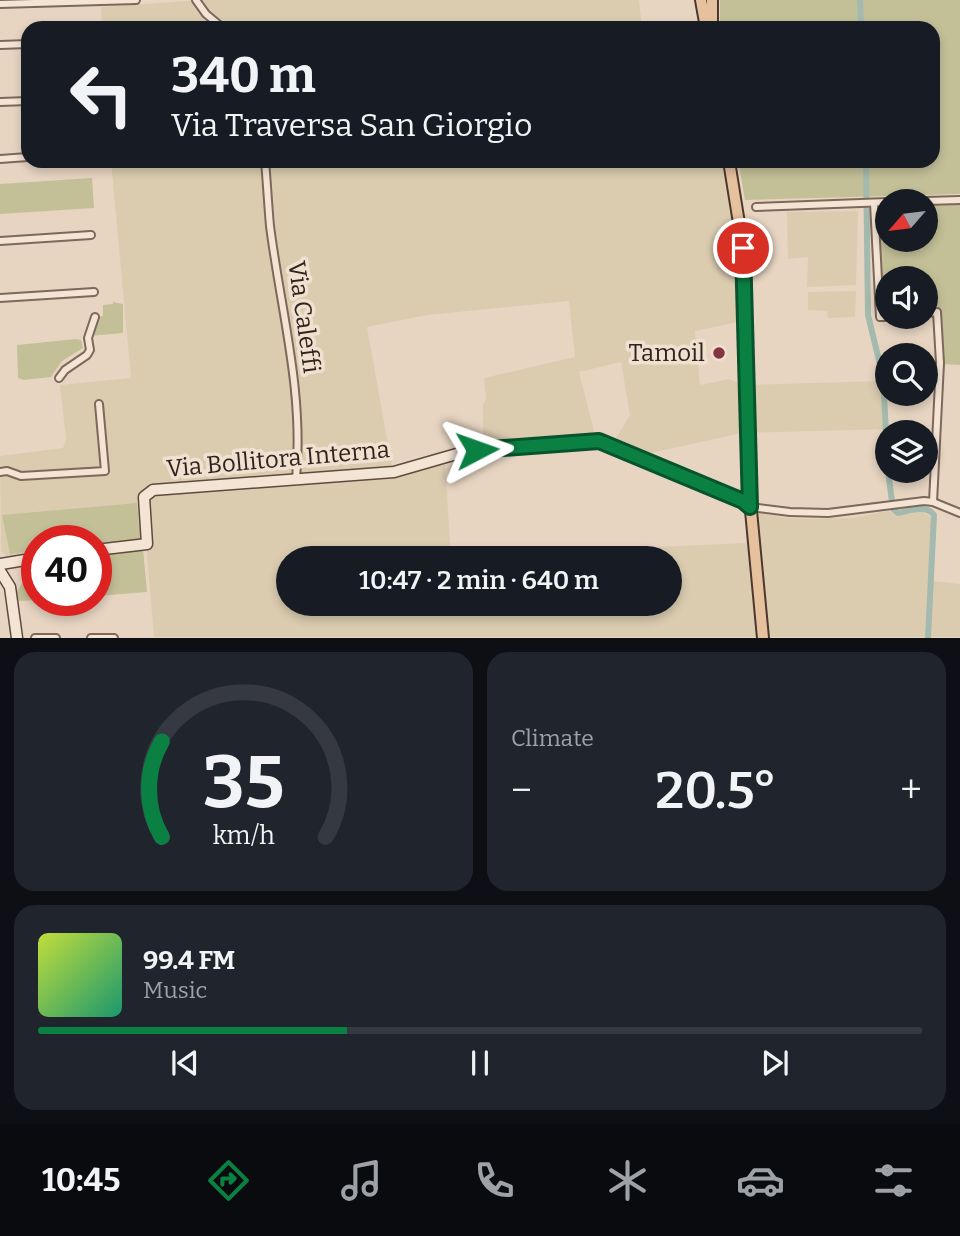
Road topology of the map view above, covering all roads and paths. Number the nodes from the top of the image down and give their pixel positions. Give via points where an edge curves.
1 (136, 0) edge
2 (196, 0) edge
3 (701, 0) edge
4 (712, 0) edge
5 (0, 4) edge
6 (214, 21) edge
7 (705, 21) edge
8 (712, 21) edge
9 (21, 44) edge
10 (0, 45) edge
11 (21, 101) edge
12 (0, 102) edge
13 (21, 158) edge
14 (0, 159) edge
15 (266, 168) edge
16 (731, 168) edge
17 (960, 200) edge
18 (938, 201) edge
19 (873, 203) joint
20 (756, 207) dead end
21 (91, 234) dead end
22 (0, 242) edge
23 (877, 266) edge
24 (93, 292) dead end
25 (0, 298) edge
26 (95, 317) dead end
27 (938, 329) edge
28 (59, 379) dead end
29 (99, 404) dead end
30 (0, 472) edge
31 (296, 479) junction
32 (933, 502) junction
33 (750, 507) junction
34 (960, 513) edge
35 (112, 548) edge
36 (21, 561) edge
37 (0, 566) edge
38 (17, 638) edge
39 (35, 638) edge
40 (56, 638) edge
41 (91, 638) edge
42 (114, 638) edge
43 (763, 638) edge

1 - 5 street
2 - 6 street
3 - 7 main road
4 - 8 main road
9 - 10 street
11 - 12 street
13 - 14 street
15 - 31 street, Via Caleffi via 296,396
16 - 33 main road via 743,248
17 - 18 street
19 - 20 street
19 - 23 street
21 - 22 street
24 - 25 street
26 - 28 street via 88,338 90,350
27 - 32 street
29 - 30 street via 105,471 21,476
31 - 33 street, Via Bollitora Interna via 394,472 467,451 599,441
31 - 35 street, Via Bollitora Interna via 151,491 144,500 147,544
32 - 33 street via 814,513
32 - 34 street
33 - 43 main road
36 - 37 street
37 - 38 street via 10,587
39 - 40 street
41 - 42 street

